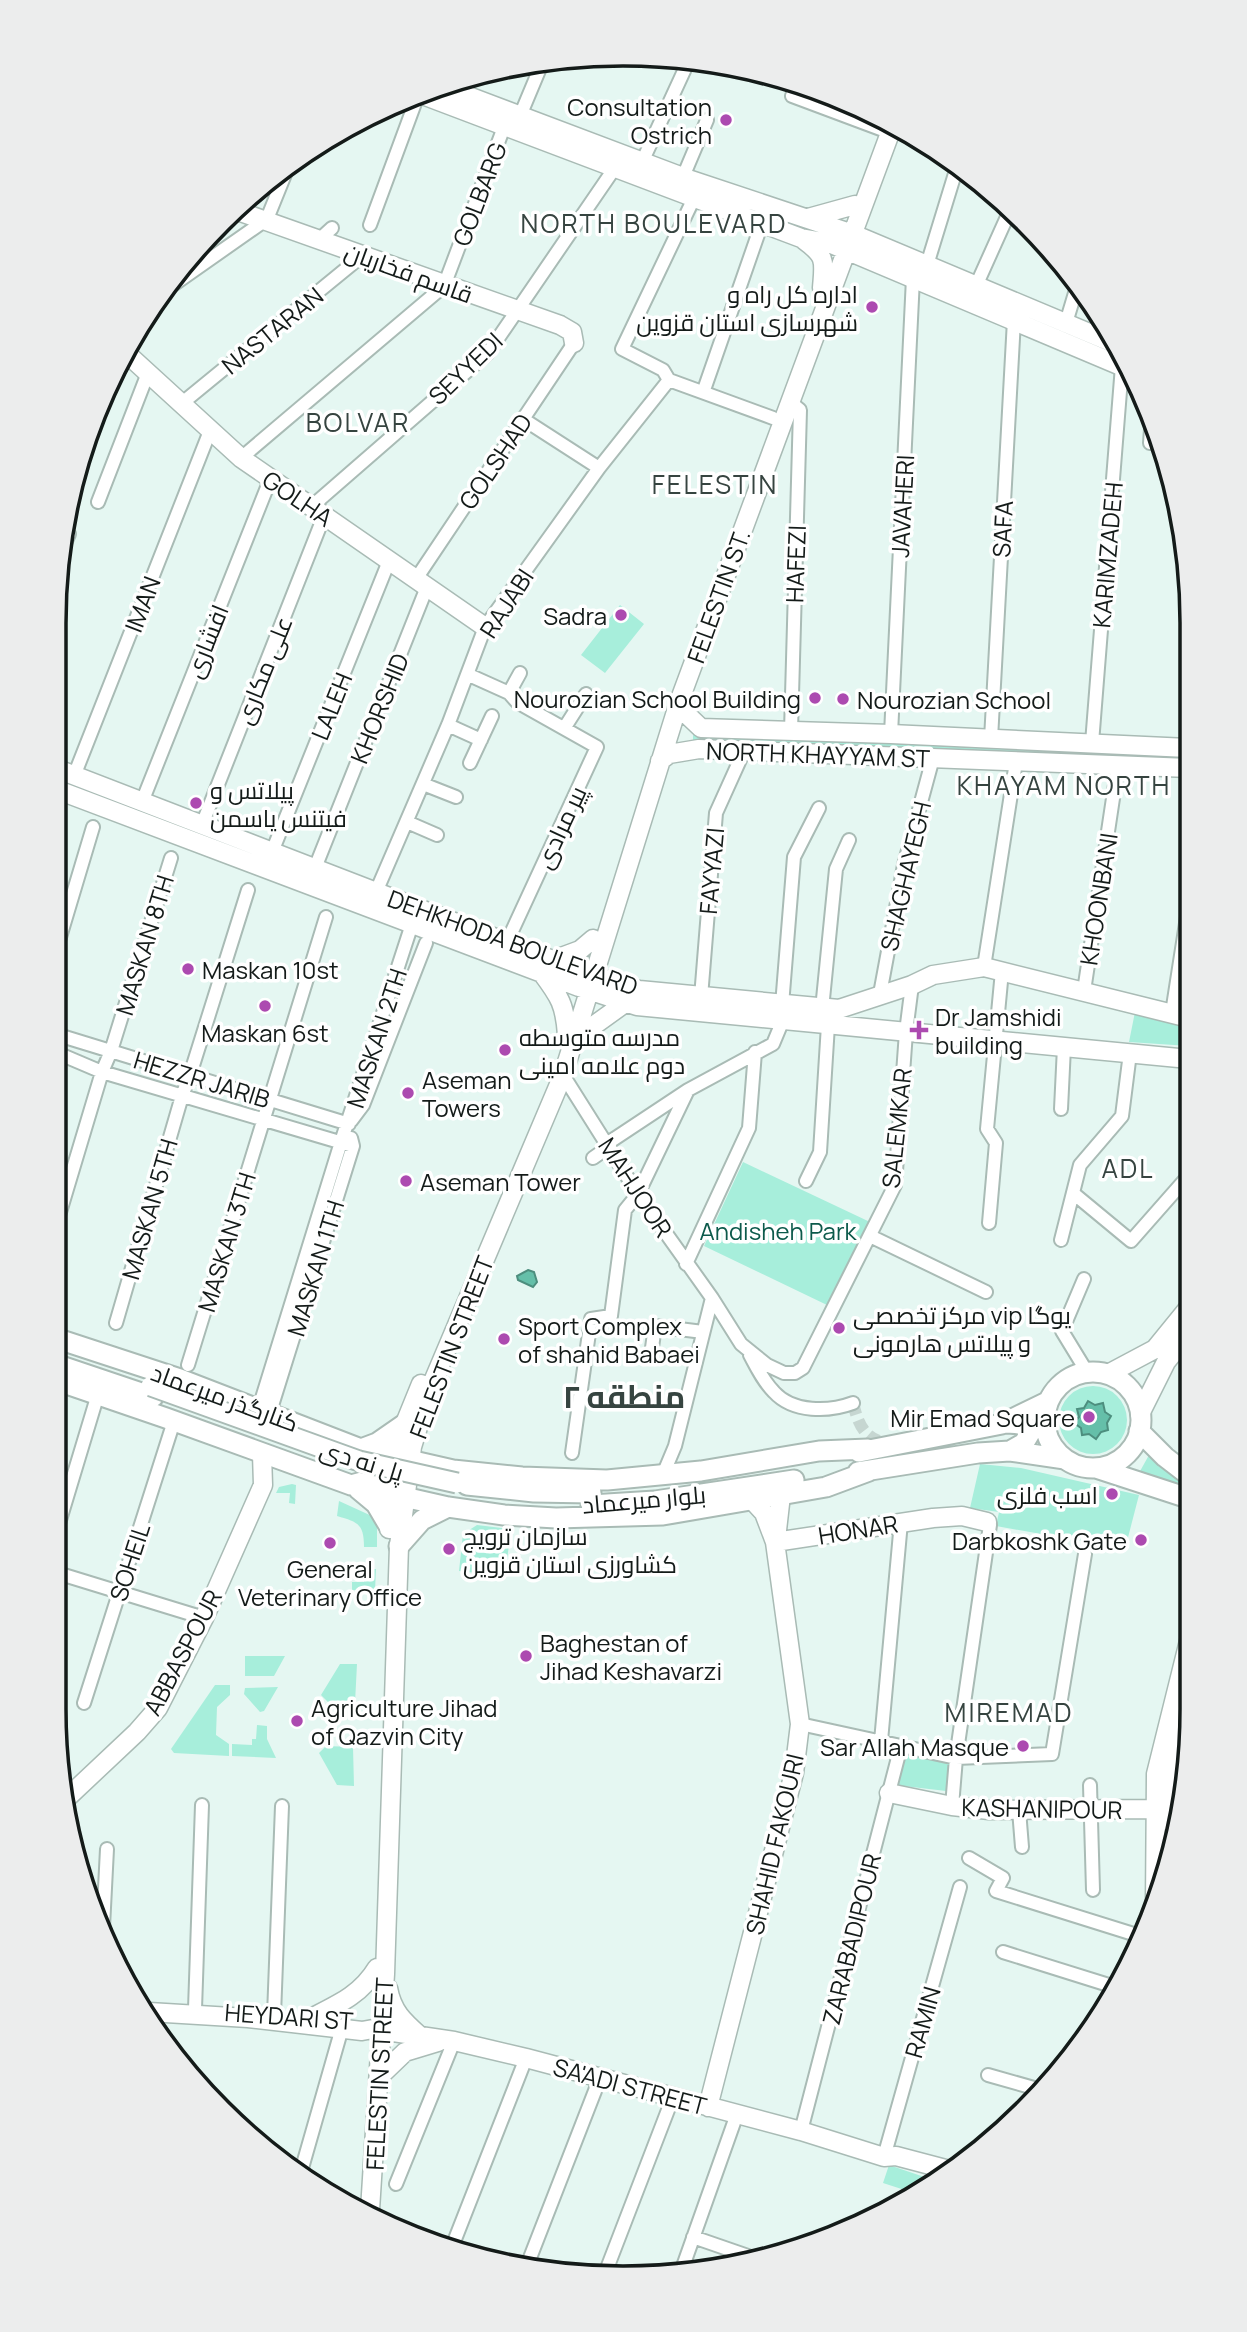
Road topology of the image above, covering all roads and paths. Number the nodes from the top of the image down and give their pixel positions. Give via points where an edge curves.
1 (684, 70) edge
2 (538, 73) edge
3 (457, 92) edge
4 (793, 93) edge
5 (434, 100) edge
6 (414, 107) edge
7 (841, 111) edge
8 (520, 116) junction
9 (707, 120) dead end
10 (504, 127) junction
11 (885, 132) edge
12 (643, 160) junction
13 (614, 169) junction
14 (954, 176) edge
15 (281, 185) edge
16 (687, 187) junction
17 (858, 206) junction
18 (733, 211) junction
19 (247, 213) edge
20 (267, 219) junction
21 (807, 219) junction
22 (1006, 219) edge
23 (762, 223) junction
24 (370, 225) dead end
25 (801, 238) junction
26 (848, 242) junction
27 (883, 246) junction
28 (363, 256) junction
29 (876, 263) junction
30 (928, 265) junction
31 (192, 271) edge
32 (946, 273) junction
33 (913, 278) junction
34 (444, 286) junction
35 (976, 286) junction
36 (827, 289) junction
37 (1079, 303) edge
38 (519, 311) junction
39 (1014, 320) junction
40 (1078, 336) junction
41 (1104, 341) edge
42 (574, 343) joint
43 (133, 360) edge
44 (1114, 361) edge
45 (148, 373) junction
46 (1124, 379) edge
47 (669, 380) junction
48 (705, 387) dead end
49 (789, 401) junction
50 (181, 404) junction
51 (773, 418) junction
52 (523, 419) junction
53 (210, 431) junction
54 (241, 458) junction
55 (599, 468) junction
56 (270, 480) junction
57 (99, 502) dead end
58 (318, 512) junction
59 (389, 561) junction
60 (422, 583) junction
61 (485, 627) junction
62 (520, 673) dead end
63 (469, 675) junction
64 (509, 693) junction
65 (586, 694) dead end
66 (679, 702) junction
67 (492, 716) dead end
68 (448, 725) junction
69 (565, 727) junction
70 (701, 728) junction
71 (791, 731) junction
72 (891, 734) junction
73 (990, 738) junction
74 (481, 740) junction
75 (1092, 743) junction
76 (1180, 748) edge
77 (699, 749) junction
78 (744, 751) junction
79 (933, 758) junction
80 (660, 761) junction
81 (1016, 762) junction
82 (470, 763) dead end
83 (1118, 765) junction
84 (1180, 768) edge
85 (66, 773) edge
86 (74, 776) junction
87 (423, 784) junction
88 (66, 795) edge
89 (456, 797) dead end
90 (142, 802) junction
91 (819, 808) dead end
92 (407, 822) junction
93 (202, 825) junction
94 (93, 827) dead end
95 (437, 835) dead end
96 (849, 840) dead end
97 (272, 852) junction
98 (171, 858) dead end
99 (315, 868) junction
100 (248, 890) dead end
101 (376, 892) junction
102 (66, 917) edge
103 (326, 917) dead end
104 (412, 924) junction
105 (598, 940) junction
106 (507, 942) junction
107 (426, 943) dead end
108 (547, 966) junction
109 (984, 967) junction
110 (1002, 971) junction
111 (587, 981) junction
112 (912, 985) junction
113 (1084, 991) junction
114 (880, 994) junction
115 (624, 995) junction
116 (701, 997) junction
117 (782, 1013) junction
118 (1180, 1016) edge
119 (825, 1017) junction
120 (906, 1032) junction
121 (66, 1037) edge
122 (571, 1037) junction
123 (994, 1040) junction
124 (1064, 1047) junction
125 (111, 1051) junction
126 (755, 1052) junction
127 (1130, 1053) junction
128 (66, 1057) edge
129 (1180, 1058) edge
130 (102, 1072) junction
131 (559, 1074) junction
132 (190, 1075) junction
133 (688, 1090) junction
134 (182, 1096) junction
135 (271, 1100) junction
136 (1060, 1109) dead end
137 (264, 1120) junction
138 (349, 1124) junction
139 (347, 1144) junction
140 (609, 1145) junction
141 (593, 1158) dead end
142 (806, 1181) dead end
143 (1180, 1185) edge
144 (66, 1191) edge
145 (1073, 1193) junction
146 (638, 1194) junction
147 (989, 1223) dead end
148 (870, 1236) junction
149 (1061, 1241) dead end
150 (687, 1264) junction
151 (1084, 1279) dead end
152 (986, 1292) dead end
153 (712, 1298) junction
154 (1180, 1318) edge
155 (116, 1323) dead end
156 (703, 1332) junction
157 (66, 1342) edge
158 (1180, 1344) edge
159 (746, 1348) junction
160 (66, 1355) edge
161 (651, 1355) dead end
162 (188, 1365) dead end
163 (66, 1367) edge
164 (1087, 1372) junction
165 (795, 1373) joint
166 (1108, 1374) junction
167 (66, 1384) edge
168 (152, 1391) junction
169 (97, 1394) junction
170 (1049, 1401) junction
171 (853, 1403) dead end
172 (264, 1410) junction
173 (174, 1421) junction
174 (1140, 1422) junction
175 (1005, 1423) junction
176 (403, 1425) junction
177 (676, 1446) junction
178 (361, 1449) junction
179 (869, 1449) junction
180 (1010, 1451) junction
181 (262, 1454) junction
182 (572, 1454) dead end
183 (1165, 1457) junction
184 (401, 1459) junction
185 (1065, 1460) junction
186 (289, 1464) junction
187 (1096, 1468) junction
188 (1180, 1469) edge
189 (701, 1471) junction
190 (869, 1471) junction
191 (662, 1476) junction
192 (263, 1485) junction
193 (351, 1485) junction
194 (1154, 1487) junction
195 (453, 1489) junction
196 (781, 1495) junction
197 (1180, 1495) edge
198 (397, 1497) junction
199 (66, 1499) edge
200 (753, 1500) junction
201 (901, 1522) junction
202 (987, 1522) joint
203 (389, 1526) junction
204 (775, 1542) junction
205 (399, 1546) junction
206 (1085, 1554) dead end
207 (66, 1576) edge
208 (120, 1592) junction
209 (204, 1618) junction
210 (1180, 1677) edge
211 (84, 1703) dead end
212 (800, 1724) junction
213 (1179, 1735) edge
214 (881, 1741) junction
215 (901, 1746) junction
216 (956, 1758) junction
217 (1090, 1785) dead end
218 (73, 1792) edge
219 (889, 1793) junction
220 (202, 1805) dead end
221 (282, 1806) dead end
222 (951, 1806) junction
223 (1161, 1809) junction
224 (1018, 1810) junction
225 (1090, 1810) junction
226 (1165, 1840) edge
227 (1022, 1847) dead end
228 (107, 1849) dead end
229 (969, 1858) dead end
230 (1157, 1868) edge
231 (960, 1887) dead end
232 (1093, 1890) dead end
233 (104, 1909) edge
234 (1133, 1934) edge
235 (1003, 1952) dead end
236 (381, 1971) junction
237 (1107, 1985) edge
238 (153, 2006) edge
239 (195, 2009) junction
240 (157, 2012) edge
241 (274, 2015) junction
242 (316, 2016) junction
243 (342, 2028) junction
244 (377, 2029) junction
245 (420, 2036) junction
246 (452, 2041) junction
247 (526, 2058) junction
248 (988, 2075) dead end
249 (380, 2076) junction
250 (600, 2078) junction
251 (1031, 2087) edge
252 (673, 2097) junction
253 (708, 2107) junction
254 (737, 2114) junction
255 (801, 2132) junction
256 (884, 2157) junction
257 (303, 2164) edge
258 (939, 2167) edge
259 (929, 2174) edge
260 (396, 2185) dead end
261 (370, 2204) edge
262 (693, 2238) junction
263 (455, 2239) edge
264 (740, 2253) edge
265 (530, 2258) edge
266 (685, 2262) edge
267 (608, 2265) edge

1 - 12 street
2 - 8 street
3 - 8 main road
4 - 7 street
5 - 10 main road
6 - 24 street
8 - 12 main road
9 - 16 street
10 - 13 main road
10 - 34 street, GOLBARG
11 - 17 main road, FELESTIN ST.
12 - 16 main road
13 - 16 main road
13 - 38 street, SEYYEDI
14 - 30 street
15 - 20 street
16 - 18 main road
16 - 21 main road
16 - 47 street via 622,349 663,370
17 - 21 main road
17 - 26 main road, FELESTIN ST.
17 - 27 main road
18 - 23 main road
18 - 26 main road via 787,218
19 - 20 main road, قاسم فخاریان
20 - 28 main road, قاسم فخاریان via 326,234
20 - 31 street
21 - 26 main road
22 - 35 street
23 - 25 main road
23 - 48 street
25 - 26 main road
25 - 36 main road via 824,259
26 - 27 main road
26 - 29 main road
26 - 32 main road
26 - 36 main road, FELESTIN ST.
27 - 30 main road
28 - 34 main road, قاسم فخاریان
28 - 50 street, NASTARAN
29 - 33 main road
29 - 36 main road via 855,268
30 - 32 main road
32 - 35 main road
33 - 39 main road
33 - 72 street, JAVAHERI
34 - 38 main road, قاسم فخاریان
34 - 54 street, GOLBARG
35 - 40 main road
36 - 49 main road, FELESTIN ST.
36 - 51 main road, FELESTIN ST.
37 - 40 street
38 - 42 main road, قاسم فخاریان via 560,325 572,332
38 - 58 street, SEYYEDI via 488,353
39 - 40 main road
39 - 73 street, SAFA
40 - 41 main road
40 - 44 main road
42 - 52 street, GOLSHAD
43 - 45 main road, GOLHA
45 - 50 main road, GOLHA
45 - 57 street
46 - 75 street, KARIMZADEH
47 - 51 street
47 - 55 street, RAJABI
49 - 66 main road, FELESTIN ST.
49 - 71 street, HAFEZI via 800,410
50 - 53 main road, GOLHA
51 - 105 main road, FELESTIN ST. via 678,676
52 - 55 street
52 - 60 street, GOLSHAD
53 - 54 main road, GOLHA
53 - 86 street, IMAN
54 - 56 main road, GOLHA
55 - 61 street, RAJABI
56 - 58 main road, GOLHA
56 - 90 street, افشاری
58 - 59 main road, GOLHA
58 - 93 street, علی مکاری
59 - 60 main road, GOLHA
59 - 97 street, LALEH
60 - 61 main road, GOLHA
60 - 99 street, KHORSHID
61 - 63 street, RAJABI
62 - 64 street
63 - 64 street
63 - 68 street, RAJABI
64 - 69 street via 517,702
65 - 69 street
66 - 70 main road, NORTH KHAYYAM ST
66 - 80 main road, FELESTIN ST.
67 - 74 street
68 - 74 street
68 - 87 street, RAJABI
69 - 106 street, پیر مرادی via 597,747
70 - 71 main road, NORTH KHAYYAM ST
70 - 77 main road via 692,738
71 - 72 main road, NORTH KHAYYAM ST
72 - 73 main road, NORTH KHAYYAM ST
73 - 75 main road, NORTH KHAYYAM ST
74 - 82 street
75 - 76 main road, NORTH KHAYYAM ST
77 - 78 main road, NORTH KHAYYAM ST
77 - 80 main road, NORTH KHAYYAM ST via 669,754
78 - 79 main road, NORTH KHAYYAM ST
78 - 116 street, FAYYAZI via 716,813
79 - 81 main road, NORTH KHAYYAM ST
79 - 114 street, SHAGHAYEGH via 904,865
80 - 105 main road, FELESTIN ST.
81 - 83 main road, NORTH KHAYYAM ST
81 - 109 street
83 - 84 main road, NORTH KHAYYAM ST
83 - 113 street, KHOONBANI
85 - 86 main road, DEHKHODA BOULEVARD
86 - 90 main road, DEHKHODA BOULEVARD
87 - 89 street
87 - 92 street, RAJABI
88 - 104 main road, DEHKHODA BOULEVARD
90 - 93 main road, DEHKHODA BOULEVARD
91 - 117 street via 794,857
92 - 95 street
92 - 101 street, RAJABI
93 - 97 main road, DEHKHODA BOULEVARD
94 - 102 street
96 - 119 street via 836,869
97 - 99 main road, DEHKHODA BOULEVARD
98 - 125 street, MASKAN 8TH
99 - 101 main road, DEHKHODA BOULEVARD
100 - 132 street, MASKAN 5TH
101 - 106 main road, DEHKHODA BOULEVARD
103 - 135 street, MASKAN 3TH
104 - 108 main road, DEHKHODA BOULEVARD
104 - 138 street, MASKAN 2TH
105 - 108 main road
105 - 111 main road, FELESTIN ST.
105 - 115 main road
106 - 108 main road, DEHKHODA BOULEVARD
107 - 138 street, MASKAN 2TH via 363,1105
108 - 111 main road, DEHKHODA BOULEVARD
108 - 122 main road
109 - 110 main road, DEHKHODA BOULEVARD
109 - 112 main road, DEHKHODA BOULEVARD via 933,975
110 - 113 main road, DEHKHODA BOULEVARD
110 - 123 street
111 - 115 main road, DEHKHODA BOULEVARD
111 - 122 main road, FELESTIN ST.
112 - 114 main road, DEHKHODA BOULEVARD
112 - 120 street, SALEMKAR
113 - 118 main road, DEHKHODA BOULEVARD
114 - 119 main road, DEHKHODA BOULEVARD
115 - 116 main road, DEHKHODA BOULEVARD
115 - 117 main road, DEHKHODA BOULEVARD via 648,1008
115 - 122 main road
116 - 117 main road, DEHKHODA BOULEVARD
117 - 119 main road, DEHKHODA BOULEVARD
117 - 126 street via 773,1044
119 - 120 main road, DEHKHODA BOULEVARD
119 - 142 street via 820,1152
120 - 123 main road, DEHKHODA BOULEVARD
120 - 148 street, SALEMKAR via 895,1185
121 - 125 street, HEZZR JARIB
122 - 131 main road
123 - 124 main road, DEHKHODA BOULEVARD
123 - 147 street via 987,1129 996,1143
124 - 127 main road, DEHKHODA BOULEVARD
124 - 136 street
125 - 130 street, MASKAN 8TH
125 - 132 street, HEZZR JARIB
126 - 133 street
126 - 150 street via 750,1128
127 - 129 main road, DEHKHODA BOULEVARD
127 - 145 street via 1122,1116 1080,1165
128 - 130 street, HEZZR JARIB
130 - 134 street, HEZZR JARIB
130 - 144 street, MASKAN 8TH
131 - 140 street, MAHJOOR
131 - 176 main road, FELESTIN STREET
131 - 184 main road, FELESTIN STREET
132 - 134 street, MASKAN 5TH
132 - 135 street, HEZZR JARIB
133 - 140 street
133 - 146 street
134 - 137 street, HEZZR JARIB
134 - 155 street, MASKAN 5TH
135 - 137 street, MASKAN 3TH
135 - 138 street, HEZZR JARIB
137 - 139 street, HEZZR JARIB
137 - 162 street, MASKAN 3TH
138 - 139 street, MASKAN 1TH
139 - 172 street, MASKAN 1TH
140 - 141 street
140 - 146 street, MAHJOOR
143 - 145 street via 1131,1241
145 - 149 street
146 - 150 street, MAHJOOR
146 - 182 street via 625,1209 611,1316 591,1319
148 - 152 street
148 - 165 street, SALEMKAR via 803,1368
150 - 153 street, MAHJOOR
151 - 164 street via 1062,1331
153 - 156 street
153 - 159 street, MAHJOOR
154 - 166 main road via 1155,1349
156 - 161 street via 656,1326
156 - 177 street
157 - 172 main road, کنارگذر میرعماد
158 - 174 main road via 1166,1362
159 - 165 street, MAHJOOR via 767,1365
159 - 171 street via 776,1395 821,1409
160 - 168 main road
163 - 168 main road
164 - 166 main road
164 - 170 main road via 1064,1381
166 - 174 main road via 1124,1383 1135,1397
167 - 169 main road, کنارگذر میرعماد
168 - 195 main road, پل نه دی, bridge
169 - 173 main road, کنارگذر میرعماد
169 - 199 street
170 - 175 main road
170 - 185 main road via 1046,1433
172 - 178 main road, کنارگذر میرعماد
173 - 181 main road, کنارگذر میرعماد
173 - 208 street, SOHEIL
174 - 183 main road
174 - 187 main road via 1134,1445 1124,1457
175 - 179 main road
175 - 180 main road via 1024,1425 1030,1433
176 - 178 main road
176 - 184 main road, FELESTIN STREET
177 - 189 street via 687,1465
177 - 191 street
178 - 184 main road, کنارگذر میرعماد
178 - 193 main road via 376,1470 366,1481
179 - 189 main road via 819,1451
179 - 195 main road, بلوار میرعماد via 654,1489 557,1493
180 - 185 main road
180 - 190 main road via 978,1452
181 - 186 main road, کنارگذر میرعماد
181 - 192 main road
183 - 188 main road
183 - 194 main road via 1152,1469
184 - 195 main road, کنارگذر میرعماد
184 - 198 main road, FELESTIN STREET
185 - 187 main road
186 - 192 main road
186 - 193 main road, کنارگذر میرعماد
187 - 194 main road
189 - 191 main road
190 - 195 main road, بلوار میرعماد via 608,1505 534,1504
190 - 196 main road via 826,1487
191 - 195 main road via 554,1479
192 - 209 main road, ABBASPOUR
193 - 198 main road, کنارگذر میرعماد
193 - 203 main road via 374,1502
194 - 197 main road
195 - 198 main road, کنارگذر میرعماد
195 - 200 main road via 555,1518 663,1515
195 - 205 main road
196 - 200 main road
196 - 204 main road
198 - 203 main road, FELESTIN STREET
198 - 205 main road, FELESTIN STREET
200 - 204 main road, SHAHID FAKOURI via 764,1513
201 - 202 main road, HONAR via 961,1516
201 - 204 main road, HONAR
201 - 214 street
202 - 216 street
203 - 236 main road, FELESTIN STREET
204 - 212 main road, SHAHID FAKOURI
205 - 236 main road, FELESTIN STREET
206 - 216 street, KASHANIPOUR via 1052,1754
207 - 208 street
208 - 209 street
208 - 211 street, SOHEIL
209 - 218 main road, ABBASPOUR via 158,1708
210 - 223 main road via 1156,1774
212 - 214 street, KASHANIPOUR
212 - 253 main road, SHAHID FAKOURI via 794,1773
213 - 223 main road
214 - 215 street, KASHANIPOUR
215 - 216 street, KASHANIPOUR
215 - 219 street, ZARABADIPOUR
216 - 222 street
217 - 225 street
219 - 222 main road, KASHANIPOUR
219 - 255 street, ZARABADIPOUR
220 - 239 street
221 - 241 street
222 - 224 main road, KASHANIPOUR
223 - 225 main road, KASHANIPOUR
223 - 226 main road
223 - 230 main road
224 - 225 main road, KASHANIPOUR
224 - 227 street
225 - 232 street
228 - 233 street
229 - 234 street via 1003,1878 996,1891
231 - 256 street, RAMIN
235 - 237 street
236 - 242 main road via 355,1995
236 - 244 main road, FELESTIN STREET
236 - 245 main road via 397,2014
238 - 239 main road, HEYDARI ST
239 - 241 main road, HEYDARI ST
240 - 243 main road, HEYDARI ST
241 - 242 main road, HEYDARI ST
242 - 244 main road, HEYDARI ST via 363,2019
243 - 244 main road, HEYDARI ST
243 - 257 street
244 - 245 main road, SA'ADI STREET
244 - 249 main road, FELESTIN STREET
244 - 261 main road, FELESTIN STREET via 367,2177
245 - 246 main road, SA'ADI STREET
246 - 247 main road, SA'ADI STREET
246 - 249 main road via 405,2052
246 - 260 street
247 - 250 main road, SA'ADI STREET
247 - 263 street
248 - 251 street
249 - 261 main road, FELESTIN STREET
250 - 252 main road, SA'ADI STREET
250 - 265 street
252 - 253 main road, SA'ADI STREET
252 - 267 street
253 - 254 main road, SA'ADI STREET
254 - 255 main road, SA'ADI STREET
254 - 262 street
255 - 256 main road, SA'ADI STREET
256 - 258 main road, SA'ADI STREET
256 - 259 main road, SA'ADI STREET via 894,2166
262 - 264 street
262 - 266 street

